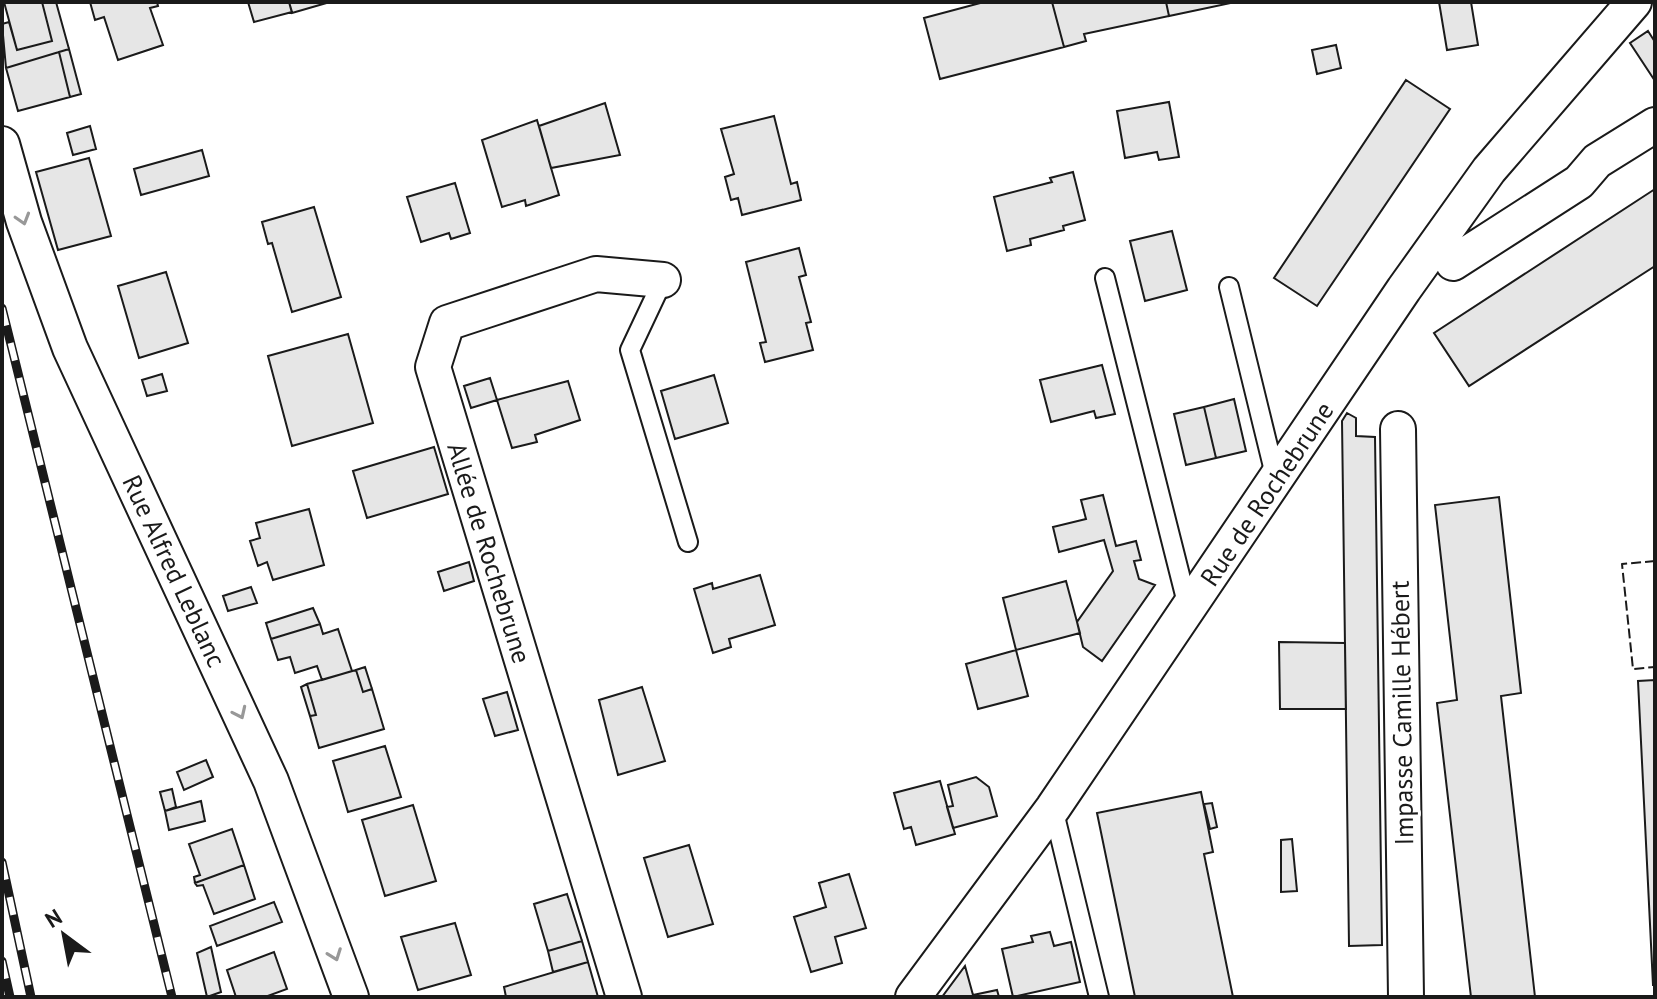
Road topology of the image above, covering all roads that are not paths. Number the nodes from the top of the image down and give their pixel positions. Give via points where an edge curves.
1 (1634, 2) edge
2 (1655, 125) edge
3 (2, 144) edge
4 (1453, 263) dead end
5 (1105, 278) dead end
6 (663, 280) joint
7 (1229, 287) dead end
8 (1398, 429) dead end
9 (1276, 481) junction
10 (688, 542) dead end
11 (1188, 610) junction
12 (1053, 808) junction
13 (351, 997) edge
14 (624, 997) edge
15 (913, 997) edge
16 (1099, 997) edge
17 (1406, 997) edge

1 - 9 street, Rue de Rochebrune via 1489,170
2 - 4 street via 1597,161 1579,182
3 -> 13 street, Rue Alfred Leblanc via 70,348 271,781
5 - 11 lane
6 - 10 lane via 630,350
6 - 14 street, Allée de Rochebrune via 596,274 447,323 433,367
7 - 9 lane
8 - 17 street, Impasse Camille Hébert
9 - 11 street, Rue de Rochebrune
11 - 12 street, Rue de Rochebrune
12 - 15 street, Rue de Rochebrune
12 - 16 lane

